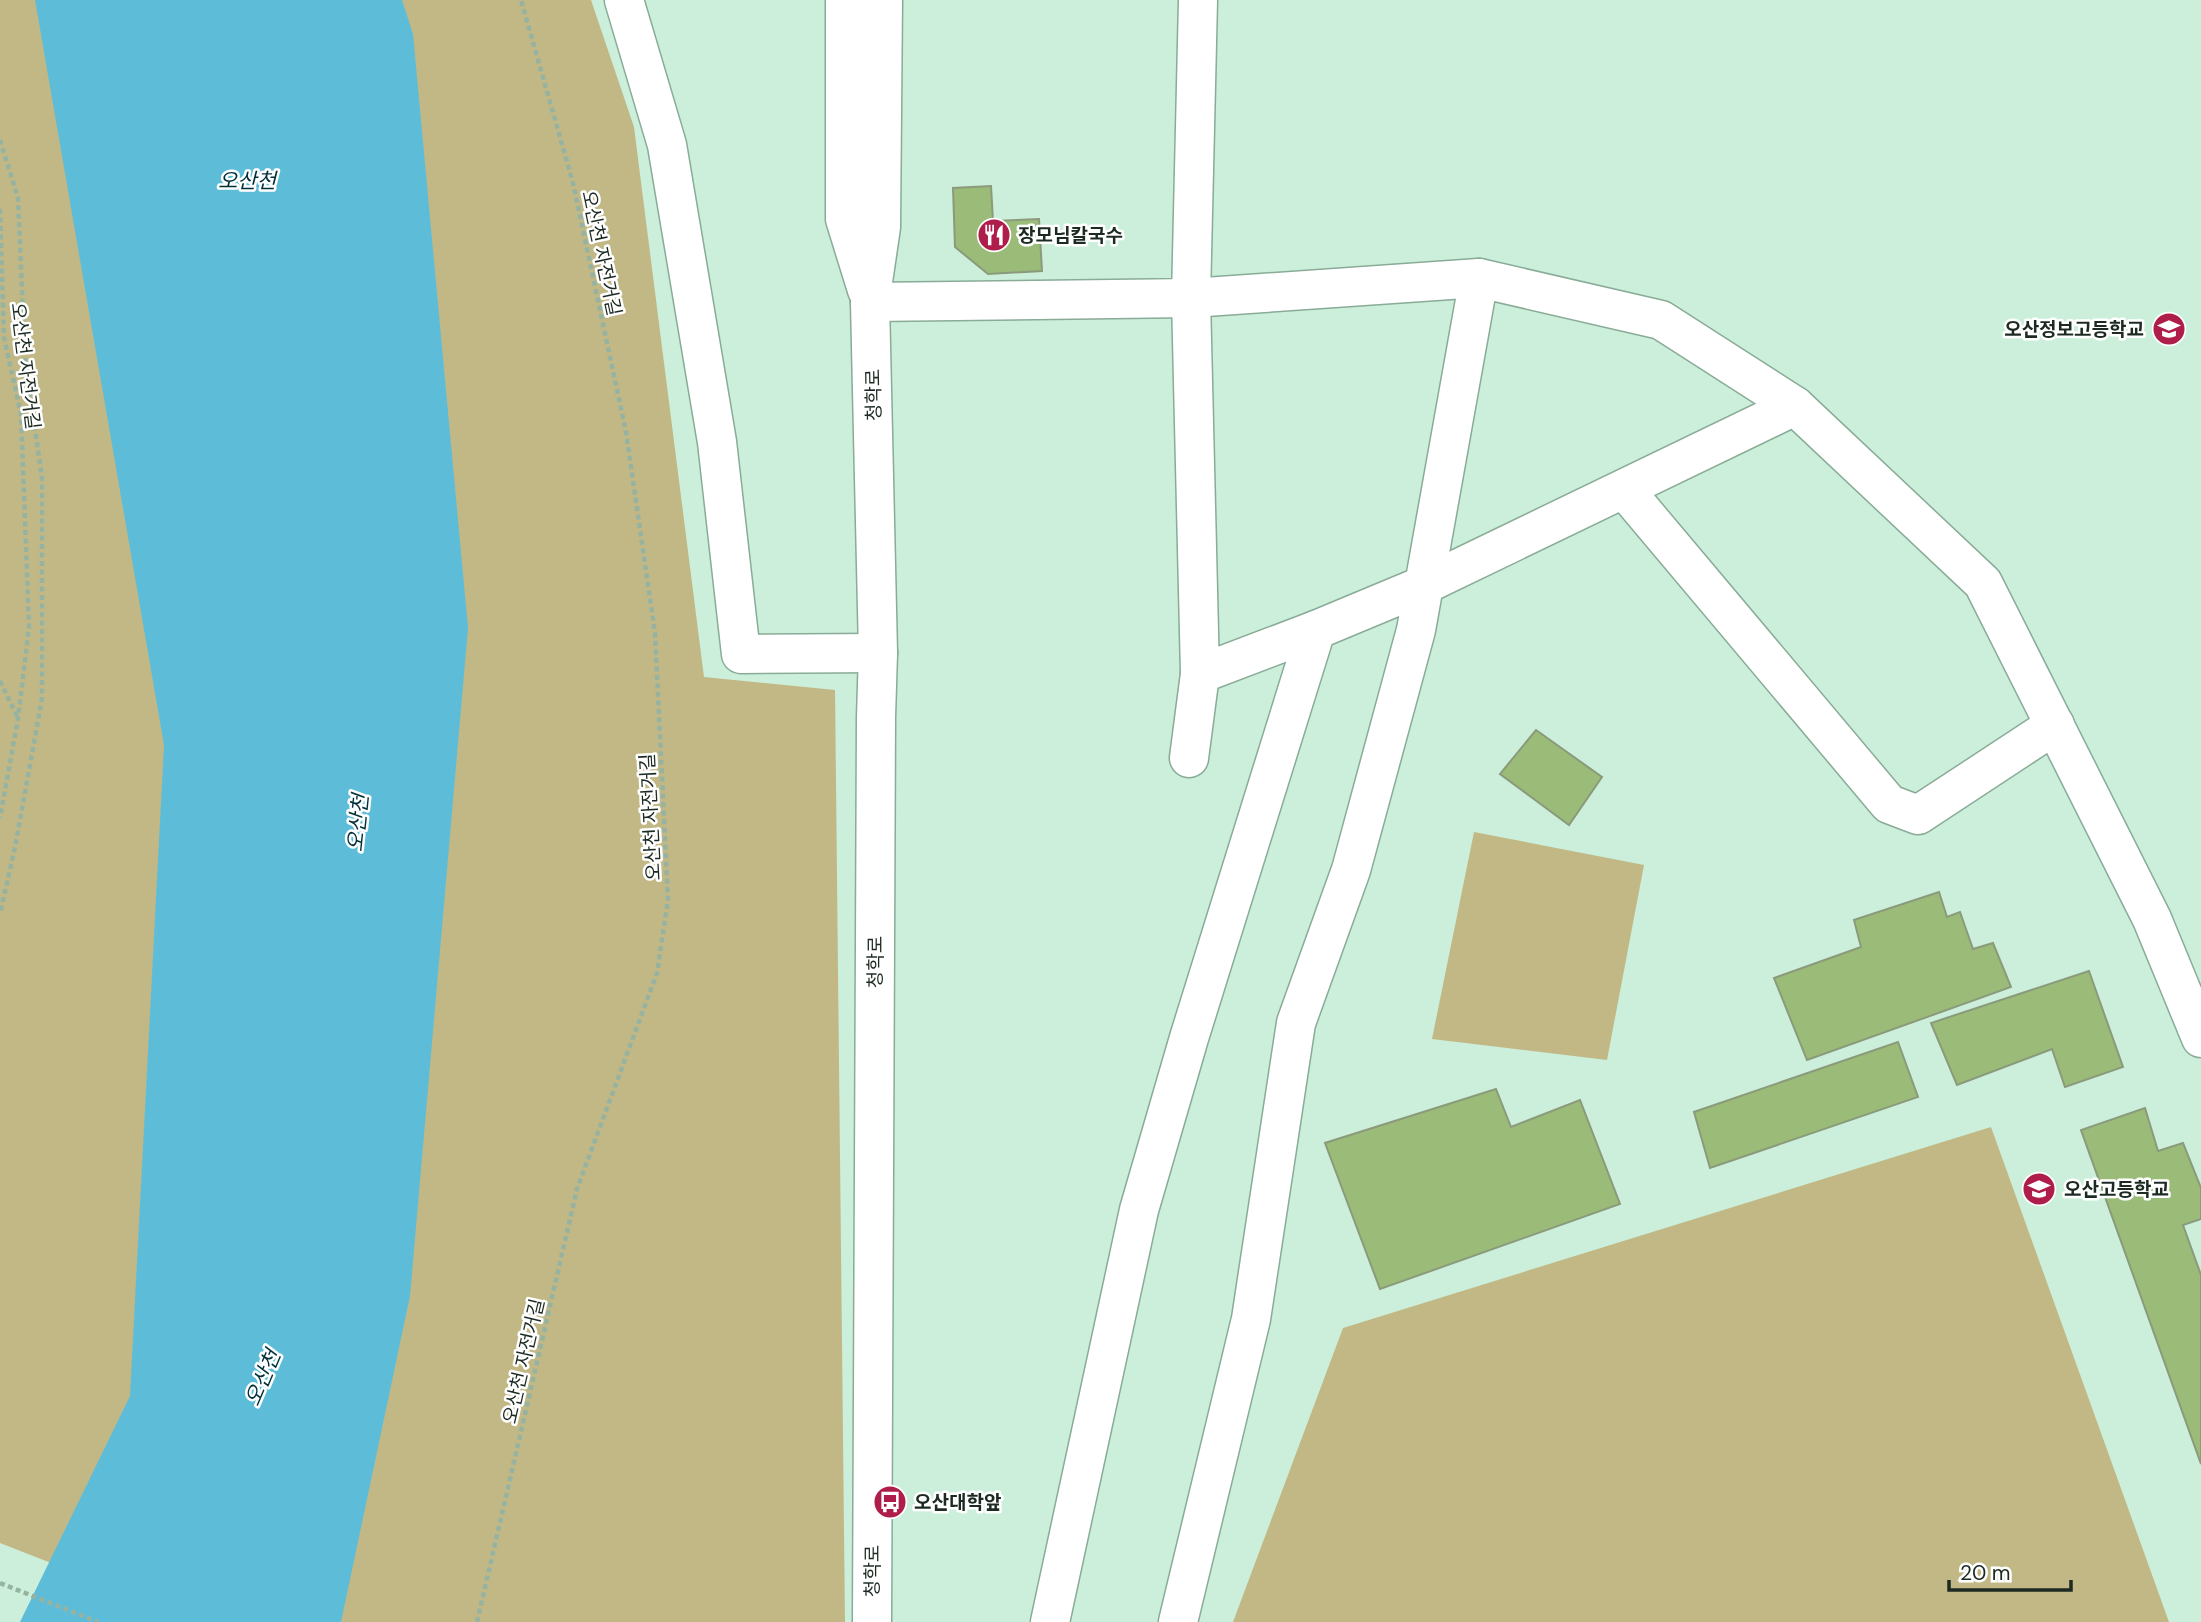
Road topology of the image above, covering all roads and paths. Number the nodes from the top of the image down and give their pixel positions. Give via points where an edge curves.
1 (521, 0) edge
2 (624, 0) edge
3 (845, 0) edge
4 (883, 0) edge
5 (1198, 0) edge
6 (0, 140) edge
7 (0, 209) edge
8 (1479, 278) junction
9 (1191, 298) junction
10 (870, 302) junction
11 (1795, 407) junction
12 (1624, 489) junction
13 (1424, 585) junction
14 (1316, 631) junction
15 (878, 653) junction
16 (1200, 674) junction
17 (0, 681) edge
18 (18, 719) junction
19 (2054, 725) junction
20 (1189, 758) dead end
21 (0, 818) edge
22 (0, 914) edge
23 (2201, 1038) edge
24 (0, 1583) edge
25 (98, 1622) edge
26 (477, 1622) edge
27 (872, 1622) edge
28 (1050, 1622) edge
29 (1178, 1622) edge

1 - 26 path, 오산천 자전거길 via 573,183 626,432 654,633 668,900 657,973 577,1189
2 - 15 street via 667,145 717,442 741,654
3 - 10 street, 청학로 via 845,219
4 - 10 street, 청학로 via 881,227
5 - 9 street
6 - 22 path via 19,198 25,360 42,478 42,699
7 - 18 path, 오산천 자전거길 via 5,338 21,414 29,627
8 - 9 street
8 - 11 street via 1661,320
8 - 13 street
9 - 10 street
9 - 16 street
10 - 15 street, 청학로
11 - 12 street
11 - 19 street via 1983,583
12 - 13 street
12 - 19 street via 1889,804 1918,815
13 - 14 street
13 - 29 street via 1416,630 1350,870 1296,1023 1251,1319
14 - 16 street
14 - 28 street via 1139,1210
15 - 27 street, 청학로
16 - 20 street
17 - 18 path
18 - 21 path, 오산천 자전거길
19 - 23 street via 2152,919
24 - 25 path

